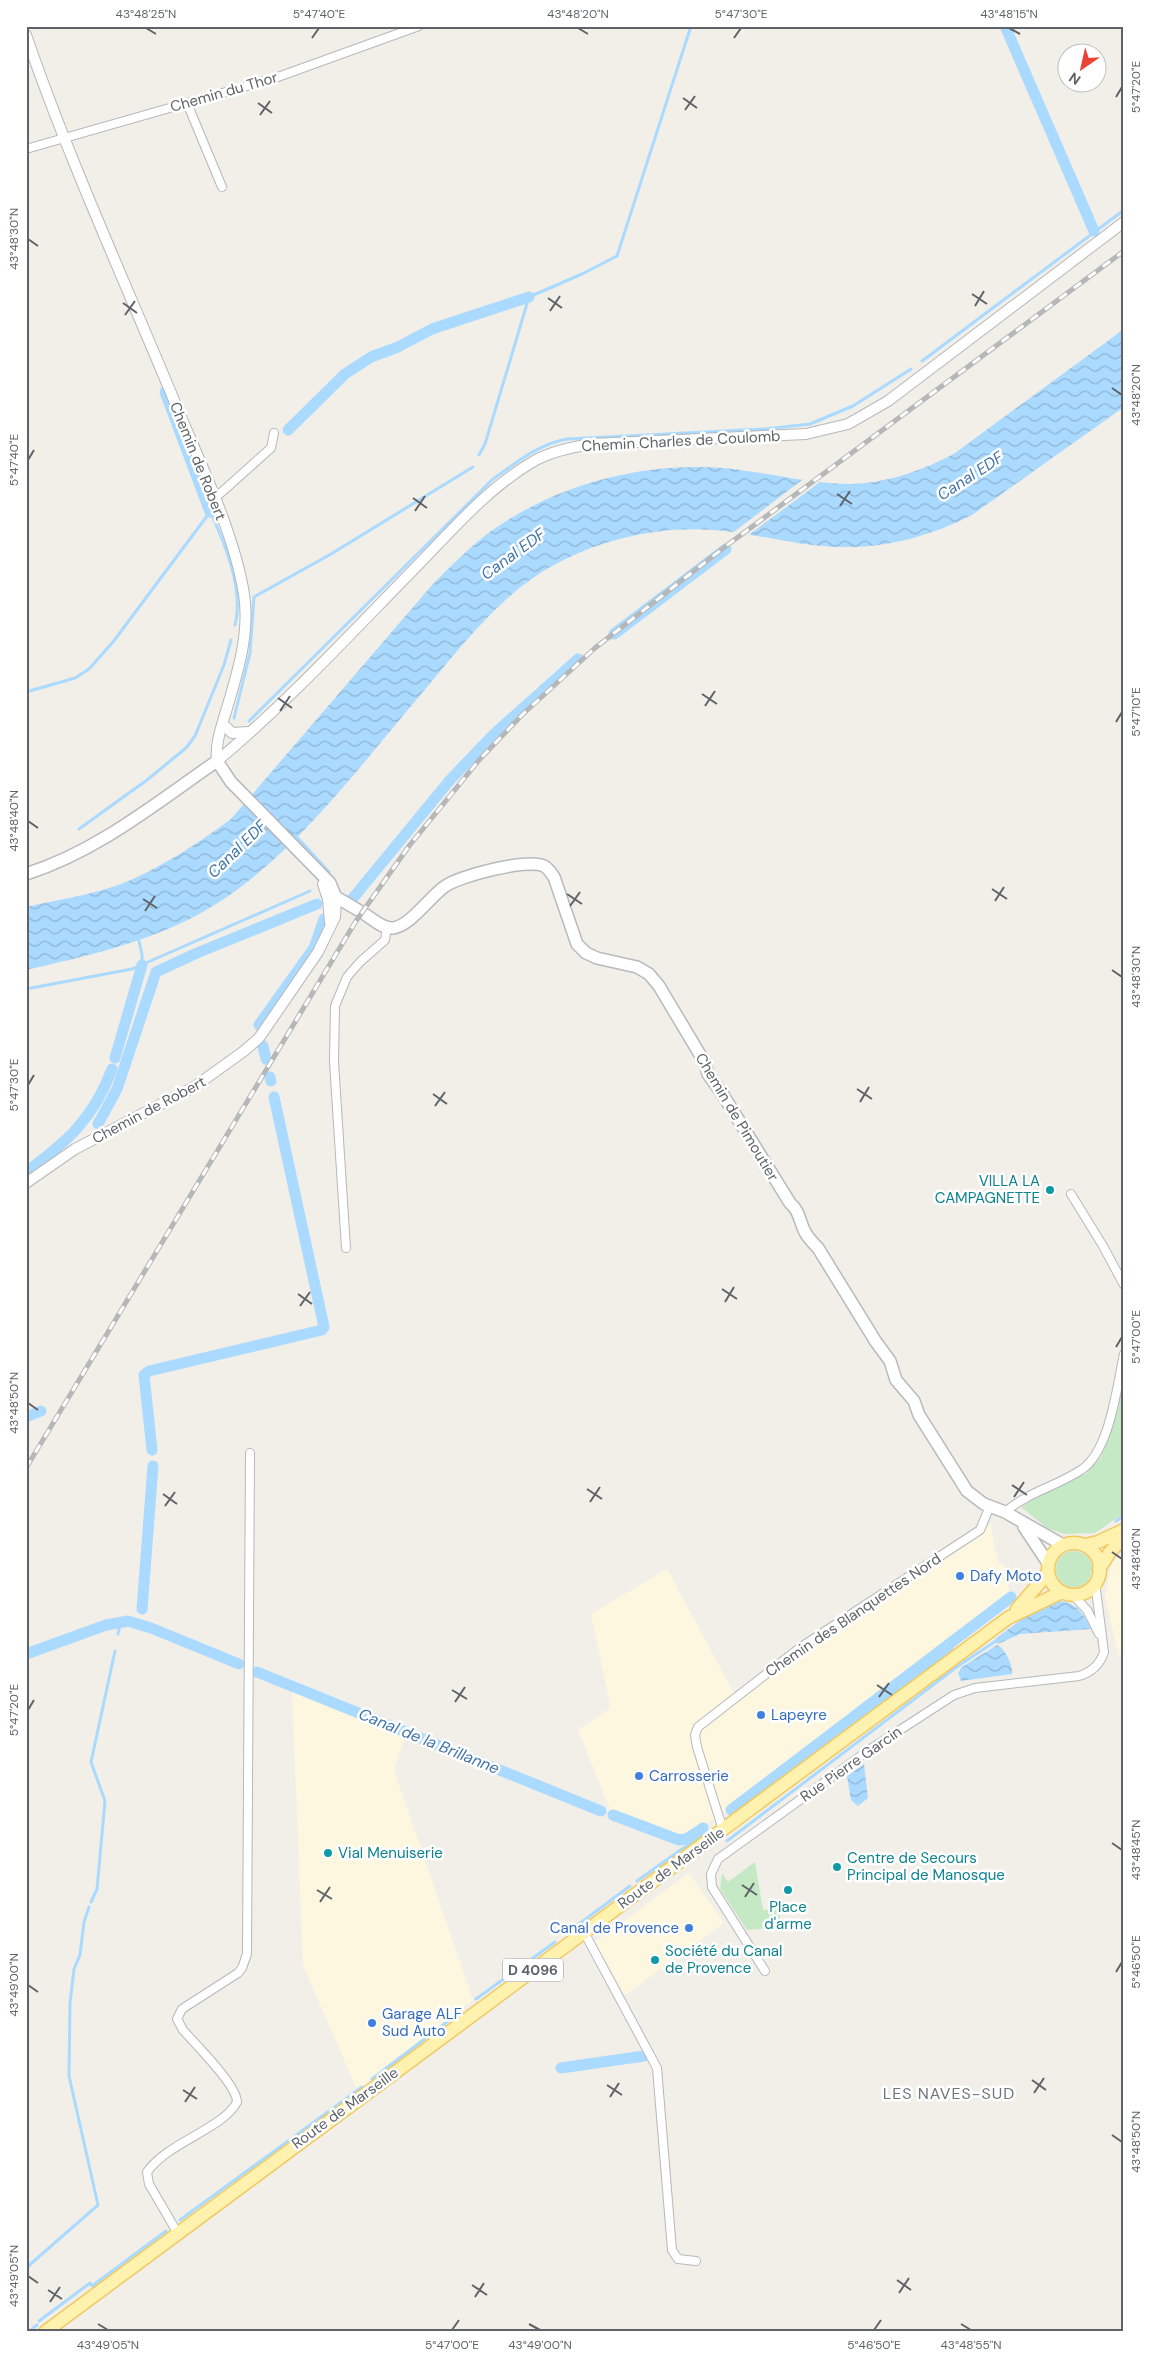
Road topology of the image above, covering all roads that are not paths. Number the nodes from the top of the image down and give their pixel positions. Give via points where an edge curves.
1 (418, 26) edge
2 (26, 35) edge
3 (187, 103) junction
4 (65, 137) junction
5 (26, 149) edge
6 (222, 187) dead end
7 (1124, 222) edge
8 (274, 432) dead end
9 (214, 499) junction
10 (223, 724) junction
11 (251, 731) junction
12 (217, 761) junction
13 (316, 870) junction
14 (26, 874) edge
15 (333, 901) junction
16 (387, 927) junction
17 (26, 1183) edge
18 (1071, 1194) dead end
19 (346, 1248) dead end
20 (1124, 1285) edge
21 (1124, 1354) edge
22 (250, 1453) dead end
23 (990, 1506) junction
24 (1005, 1512) junction
25 (1019, 1522) junction
26 (1124, 1530) edge
27 (1124, 1537) edge
28 (1063, 1545) junction
29 (1085, 1545) junction
30 (1048, 1568) junction
31 (1099, 1569) junction
32 (1095, 1582) junction
33 (1067, 1593) junction
34 (1008, 1618) junction
35 (1104, 1647) junction
36 (723, 1830) junction
37 (584, 1932) junction
38 (765, 1971) dead end
39 (177, 2232) junction
40 (696, 2261) dead end
41 (45, 2332) edge

1 - 3 street, Chemin du Thor via 323,62
2 - 4 street, Chemin de Robert
3 - 4 street, Chemin du Thor
3 - 6 street
4 - 5 street, Chemin du Thor
4 - 9 street, Chemin de Robert
7 - 11 street, Chemin Charles de Coulomb via 888,401 848,424 795,435 592,444 562,449 533,462 486,496
8 - 9 street via 271,448
9 - 10 street, Chemin de Robert via 240,576 245,616 242,654
10 - 11 street via 232,733
10 - 12 street, Chemin de Robert via 216,748
11 - 12 street, Chemin Charles de Coulomb
12 - 13 main road via 231,782
12 - 14 main road via 114,833
13 - 15 main road via 330,890
13 - 15 main road via 334,888
15 - 16 main road
15 - 17 street, Chemin de Robert via 335,917 330,928 305,974 259,1038 194,1087 75,1149
16 - 19 street via 385,940 348,977 338,996 335,1013 334,1062
16 - 23 main road, Chemin de Pimoutier via 404,924 458,878 487,870 538,865 549,870 581,949 597,958 644,971 659,986 705,1063 708,1074 801,1217 803,1230 818,1248 890,1361 893,1376 914,1401 952,1470 972,1496
18 - 20 street
21 - 24 street via 1106,1428 1093,1459 1082,1470 1022,1498
22 - 39 street via 247,1954 238,1973 182,2009 177,2019 229,2085 237,2102 221,2118 159,2157 147,2172 149,2184
23 - 24 main road, Chemin de Pimoutier
23 - 36 street, Chemin des Blanquettes Nord via 980,1530 801,1647 698,1727 695,1735 697,1747
24 - 25 main road, Chemin de Pimoutier
25 - 28 main road, Chemin de Pimoutier
25 - 30 main road, Chemin de Pimoutier
26 - 29 main road
27 - 31 main road
28 - 29 main road
28 - 30 main road via 1055,1551
29 - 31 main road via 1096,1556
30 - 33 main road via 1052,1583
30 - 34 main road, Route de Marseille / D 4096 via 1025,1601
31 - 32 main road
32 - 33 main road via 1088,1590
32 - 35 street
33 - 34 main road, Route de Marseille / D 4096
33 - 35 street via 1091,1617
34 - 36 main road, Route de Marseille / D 4096
35 - 38 street, Rue Pierre Garcin via 1097,1665 1084,1674 968,1689 947,1698 721,1856 711,1874 712,1887
36 - 37 main road, Route de Marseille / D 4096
37 - 39 main road, Route de Marseille / D 4096
37 - 40 street via 657,2068 672,2250 678,2258
39 - 41 main road, Route de Marseille / D 4096

